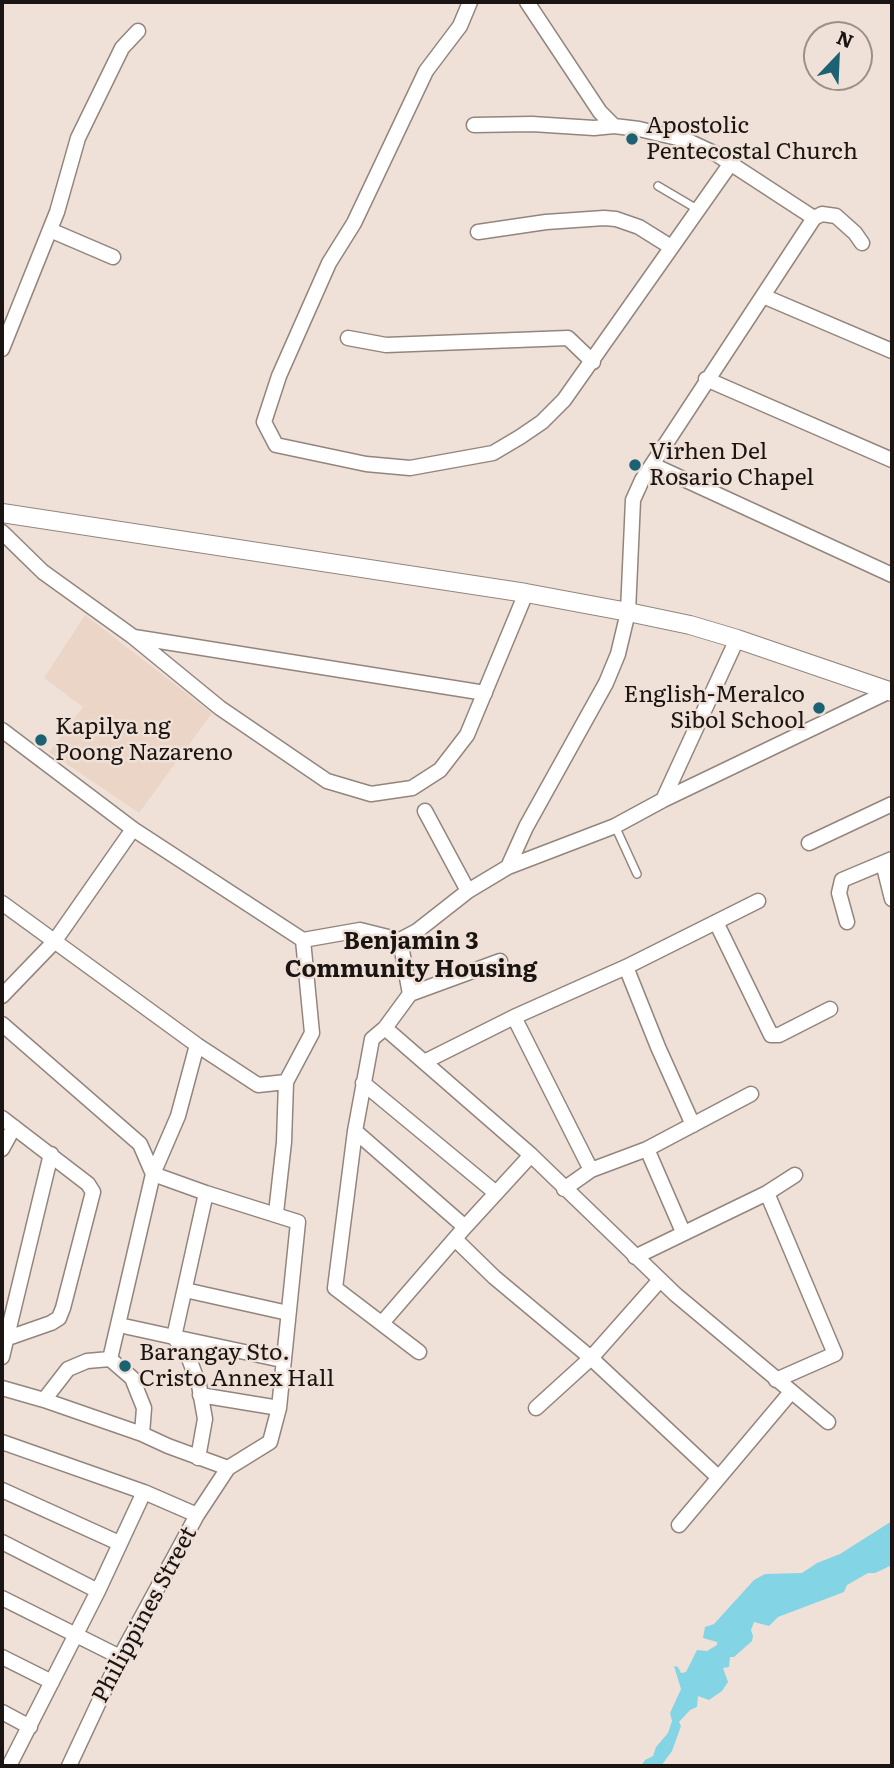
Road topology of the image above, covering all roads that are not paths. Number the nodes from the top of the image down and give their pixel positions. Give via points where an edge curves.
1 (470, 2) edge
2 (527, 2) edge
3 (138, 31) dead end
4 (474, 125) dead end
5 (614, 126) junction
6 (731, 163) junction
7 (658, 186) dead end
8 (697, 209) junction
9 (814, 218) junction
10 (50, 230) junction
11 (478, 232) dead end
12 (862, 243) dead end
13 (671, 247) junction
14 (113, 257) dead end
15 (763, 296) junction
16 (348, 338) dead end
17 (2, 349) edge
18 (892, 351) edge
19 (593, 362) junction
20 (706, 379) junction
21 (892, 460) edge
22 (653, 465) junction
23 (2, 513) edge
24 (2, 532) edge
25 (892, 575) edge
26 (526, 593) junction
27 (628, 612) junction
28 (132, 636) junction
29 (737, 639) junction
30 (891, 692) edge
31 (485, 693) junction
32 (2, 730) edge
33 (663, 800) junction
34 (892, 804) edge
35 (425, 811) dead end
36 (615, 826) junction
37 (133, 829) junction
38 (809, 843) dead end
39 (888, 861) edge
40 (508, 867) junction
41 (637, 874) dead end
42 (468, 891) junction
43 (892, 899) edge
44 (758, 901) dead end
45 (2, 903) edge
46 (716, 922) junction
47 (846, 922) dead end
48 (303, 940) junction
49 (400, 940) junction
50 (54, 942) junction
51 (500, 961) dead end
52 (626, 967) junction
53 (410, 994) junction
54 (2, 996) edge
55 (830, 1009) dead end
56 (513, 1017) junction
57 (2, 1024) edge
58 (385, 1028) junction
59 (197, 1045) junction
60 (424, 1062) junction
61 (286, 1082) junction
62 (363, 1083) junction
63 (751, 1094) dead end
64 (2, 1118) edge
65 (693, 1125) junction
66 (14, 1127) junction
67 (355, 1131) junction
68 (2, 1149) edge
69 (647, 1149) junction
70 (51, 1154) junction
71 (531, 1155) junction
72 (591, 1170) junction
73 (153, 1174) junction
74 (795, 1175) dead end
75 (564, 1189) junction
76 (206, 1193) junction
77 (496, 1193) junction
78 (767, 1193) junction
79 (276, 1213) junction
80 (465, 1227) junction
81 (682, 1232) junction
82 (454, 1239) junction
83 (635, 1257) junction
84 (660, 1279) junction
85 (185, 1290) junction
86 (288, 1313) junction
87 (382, 1323) junction
88 (119, 1325) junction
89 (174, 1337) junction
90 (5, 1338) edge
91 (419, 1352) dead end
92 (2, 1357) edge
93 (590, 1358) junction
94 (110, 1359) junction
95 (282, 1360) junction
96 (776, 1380) junction
97 (2, 1388) edge
98 (791, 1392) junction
99 (200, 1395) junction
100 (44, 1400) junction
101 (279, 1408) junction
102 (536, 1408) dead end
103 (828, 1422) dead end
104 (142, 1434) junction
105 (4, 1448) edge
106 (198, 1458) junction
107 (228, 1468) junction
108 (718, 1478) junction
109 (2, 1490) edge
110 (144, 1492) junction
111 (197, 1515) junction
112 (679, 1525) dead end
113 (2, 1542) edge
114 (119, 1543) junction
115 (98, 1591) junction
116 (2, 1598) edge
117 (75, 1636) junction
118 (2, 1657) edge
119 (120, 1657) junction
120 (52, 1682) junction
121 (2, 1712) edge
122 (30, 1727) junction
123 (9, 1766) edge
124 (68, 1766) edge

1 - 19 street via 460,26 426,71 354,223 329,263 279,376 264,422 276,445 366,464 410,468 456,461 493,453 542,422
2 - 5 street
3 - 10 street via 122,48 78,138
4 - 5 street
5 - 6 street via 686,140
6 - 8 street
6 - 9 street
7 - 8 lane
8 - 13 street
9 - 12 street via 836,216
9 - 15 street
10 - 14 street
10 - 17 street
11 - 13 street via 604,218 639,227
13 - 19 street
15 - 18 street
15 - 20 street
16 - 19 street via 386,345 568,338
20 - 21 street
20 - 22 street
22 - 25 street
22 - 27 street via 633,500
23 - 26 street
24 - 28 street via 43,572
26 - 27 street
26 - 31 street
27 - 29 street
27 - 40 street via 606,683
28 - 31 street
28 - 31 street via 220,708 327,781 371,794 412,788 440,770 467,735
29 - 30 street
29 - 33 street
30 - 33 street
32 - 37 street
33 - 36 street
34 - 38 street
35 - 42 street
36 - 40 street
36 - 41 lane
37 - 48 street
37 - 50 street
39 - 43 street
39 - 47 street via 842,880 839,893
40 - 42 street
42 - 49 street
44 - 46 street
45 - 50 street
46 - 52 street
46 - 55 street via 771,1035
48 - 49 street via 360,930
48 - 61 street via 312,1033
49 - 53 street
50 - 54 street
50 - 59 street
51 - 53 street
52 - 56 street
52 - 65 street
53 - 58 street
56 - 60 street
56 - 72 street
57 - 73 street via 140,1144
58 - 60 street
58 - 62 street via 372,1038
59 - 61 street via 258,1085
59 - 73 street via 178,1116
60 - 71 street
61 - 79 street
62 - 67 street
62 - 77 street
63 - 65 street
64 - 66 street
65 - 69 street
66 - 68 street
66 - 70 street
67 - 80 street
67 - 87 street via 335,1288
69 - 72 street
69 - 81 street
70 - 90 street
70 - 90 street via 88,1184 93,1192 91,1202 59,1318
71 - 75 street
71 - 77 street
72 - 75 street
73 - 76 street
73 - 88 street
74 - 78 street
75 - 83 street
76 - 79 street
76 - 85 street
77 - 80 street
78 - 81 street
78 - 96 street via 835,1354
79 - 86 street via 298,1222
80 - 82 street
81 - 83 street
82 - 87 street
82 - 93 street
83 - 84 street
84 - 93 street
84 - 96 street
85 - 86 street
85 - 89 street
86 - 95 street
87 - 91 street
88 - 89 street
88 - 94 street
89 - 95 street
89 - 99 street via 188,1356
90 - 92 street
93 - 102 street
93 - 108 street
94 - 100 street via 68,1369
94 - 104 street via 132,1378 144,1408
95 - 101 street
96 - 98 street
97 - 100 street
98 - 103 street
98 - 108 street
99 - 101 street
99 - 106 street via 205,1419
100 - 104 street
101 - 107 street via 270,1443
104 - 106 street
105 - 110 street
106 - 107 street
107 - 111 street, Philippines Street
108 - 112 street
109 - 114 street
110 - 111 street
110 - 114 street
111 - 119 street, Philippines Street
113 - 115 street
114 - 115 street
115 - 117 street
116 - 117 street
117 - 119 street
117 - 120 street
118 - 120 street
119 - 124 street, Philippines Street
120 - 122 street
121 - 122 street
122 - 123 street

